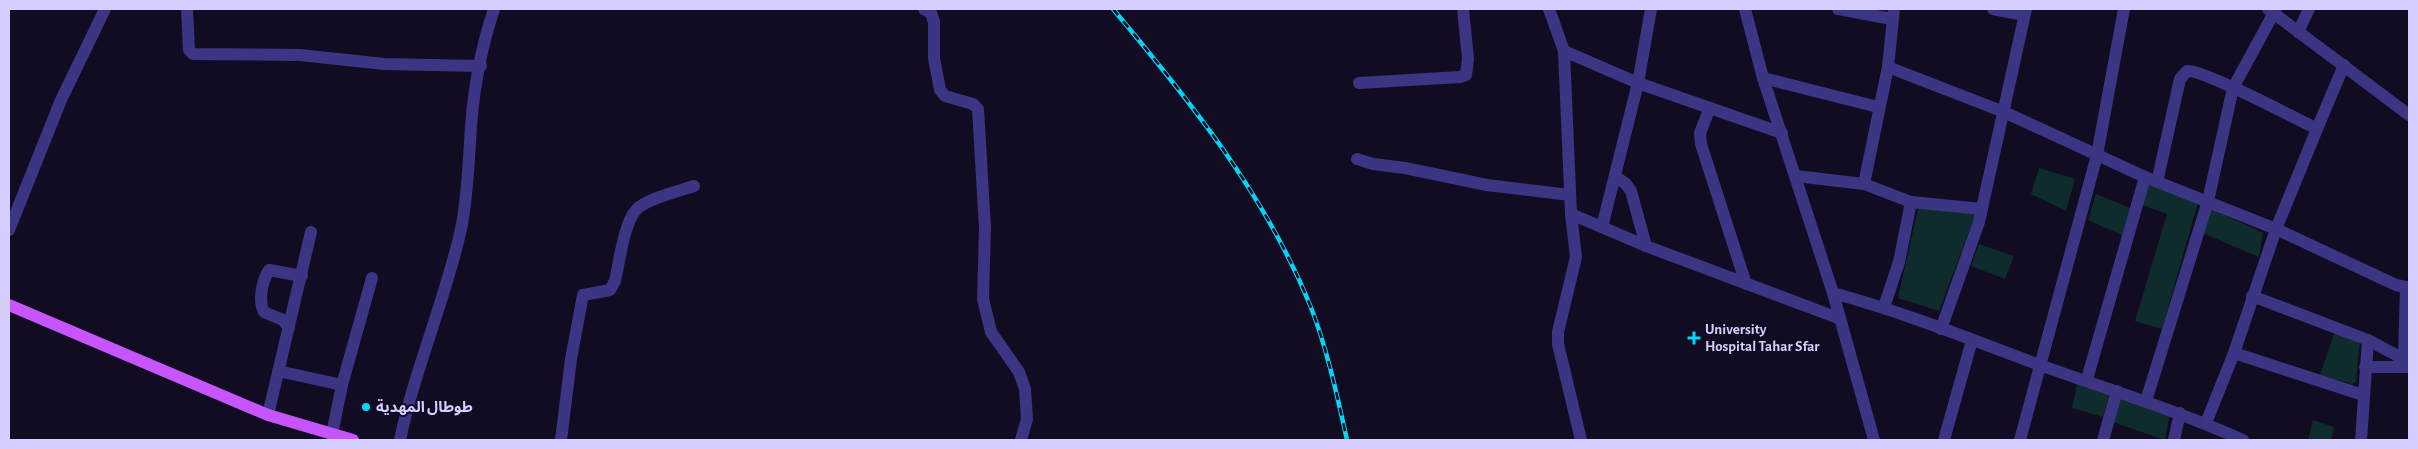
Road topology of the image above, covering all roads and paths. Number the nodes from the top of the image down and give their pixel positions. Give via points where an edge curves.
1 (105, 9) edge
2 (187, 9) edge
3 (494, 9) edge
4 (924, 9) edge
5 (1463, 9) edge
6 (1549, 9) edge
7 (1652, 9) edge
8 (1745, 9) edge
9 (1838, 9) edge
10 (1993, 9) edge
11 (2124, 9) edge
12 (2309, 9) edge
13 (2273, 10) edge
14 (2025, 12) edge
15 (1893, 14) edge
16 (2298, 32) junction
17 (1564, 51) junction
18 (2344, 65) junction
19 (481, 66) junction
20 (1888, 67) junction
21 (1763, 78) junction
22 (1359, 83) dead end
23 (1638, 83) junction
24 (2233, 88) junction
25 (1878, 107) junction
26 (1709, 110) junction
27 (2004, 112) junction
28 (2409, 115) edge
29 (2317, 129) junction
30 (1782, 134) junction
31 (2096, 155) junction
32 (1356, 159) dead end
33 (1796, 176) junction
34 (1616, 177) junction
35 (2151, 179) junction
36 (1864, 184) junction
37 (694, 186) dead end
38 (1570, 195) junction
39 (2208, 201) junction
40 (1911, 202) junction
41 (1982, 208) junction
42 (1571, 214) junction
43 (1602, 227) junction
44 (2276, 229) junction
45 (9, 230) edge
46 (311, 232) dead end
47 (1646, 246) junction
48 (302, 276) junction
49 (372, 278) dead end
50 (1746, 284) junction
51 (2408, 287) edge
52 (1833, 293) junction
53 (2252, 296) junction
54 (9, 305) edge
55 (1884, 307) junction
56 (1838, 318) junction
57 (289, 328) junction
58 (1941, 329) junction
59 (1972, 340) junction
60 (2368, 340) junction
61 (2234, 353) junction
62 (2408, 362) edge
63 (2040, 365) junction
64 (2365, 367) junction
65 (278, 371) junction
66 (2087, 380) junction
67 (342, 386) junction
68 (2117, 391) junction
69 (2363, 395) junction
70 (2146, 401) junction
71 (2180, 413) junction
72 (268, 415) junction
73 (2206, 423) junction
74 (332, 434) junction
75 (353, 440) edge
76 (400, 440) edge
77 (560, 440) edge
78 (1021, 440) edge
79 (1581, 440) edge
80 (1874, 440) edge
81 (1944, 440) edge
82 (2020, 440) edge
83 (2103, 440) edge
84 (2174, 440) edge
85 (2243, 440) edge
86 (2361, 440) edge

1 - 45 street via 61,100
2 - 19 street via 193,54 300,55 384,64
3 - 19 street
4 - 78 street via 931,13 934,22 934,58 940,90 945,96 974,104 978,109 984,209 983,299 991,332 1019,372 1025,389 1026,419
5 - 22 street via 1468,59 1466,75
6 - 17 street
7 - 23 street
8 - 21 street
9 - 15 street
10 - 14 street
11 - 31 street
12 - 16 street
13 - 16 street
13 - 24 street
14 - 27 street
15 - 20 street
16 - 18 street
17 - 23 street
17 - 38 street
18 - 28 street
18 - 29 street
19 - 76 street via 461,229
20 - 25 street
20 - 27 street
21 - 25 street
21 - 30 street
23 - 26 street
23 - 34 street
24 - 29 street
24 - 35 street via 2196,72 2184,73
24 - 39 street
25 - 36 street
26 - 30 street
26 - 50 street via 1700,133 1701,144
27 - 31 street
27 - 41 street
29 - 44 street
30 - 33 street
31 - 35 street
31 - 63 street
32 - 38 street via 1487,185
33 - 36 street
33 - 52 street
34 - 43 street
34 - 47 street via 1631,191
35 - 39 street
35 - 66 street
36 - 40 street
37 - 77 street via 636,209 610,290 583,294
38 - 42 street
39 - 44 street
39 - 70 street
40 - 41 street
40 - 55 street via 1899,262
41 - 58 street
42 - 43 street
42 - 79 street via 1576,257 1558,344
43 - 47 street
44 - 51 street
44 - 53 street
46 - 48 street
47 - 50 street
48 - 57 street
48 - 57 street via 269,270 263,288 261,306 264,312 282,320
49 - 67 street
50 - 56 street
51 - 62 street
52 - 55 street
52 - 56 street
53 - 60 street
53 - 61 street
54 - 72 main road
55 - 58 street
56 - 80 street
57 - 65 street
58 - 59 street
59 - 63 street
59 - 81 street
60 - 62 street
60 - 64 street
61 - 69 street
61 - 73 street
62 - 64 street
63 - 66 street
63 - 82 street
64 - 69 street
65 - 67 street
65 - 72 street
66 - 68 street
67 - 74 street
68 - 70 street
68 - 83 street
69 - 86 street
70 - 71 street
71 - 73 street
71 - 84 street
72 - 74 main road
73 - 85 street
74 - 75 main road

